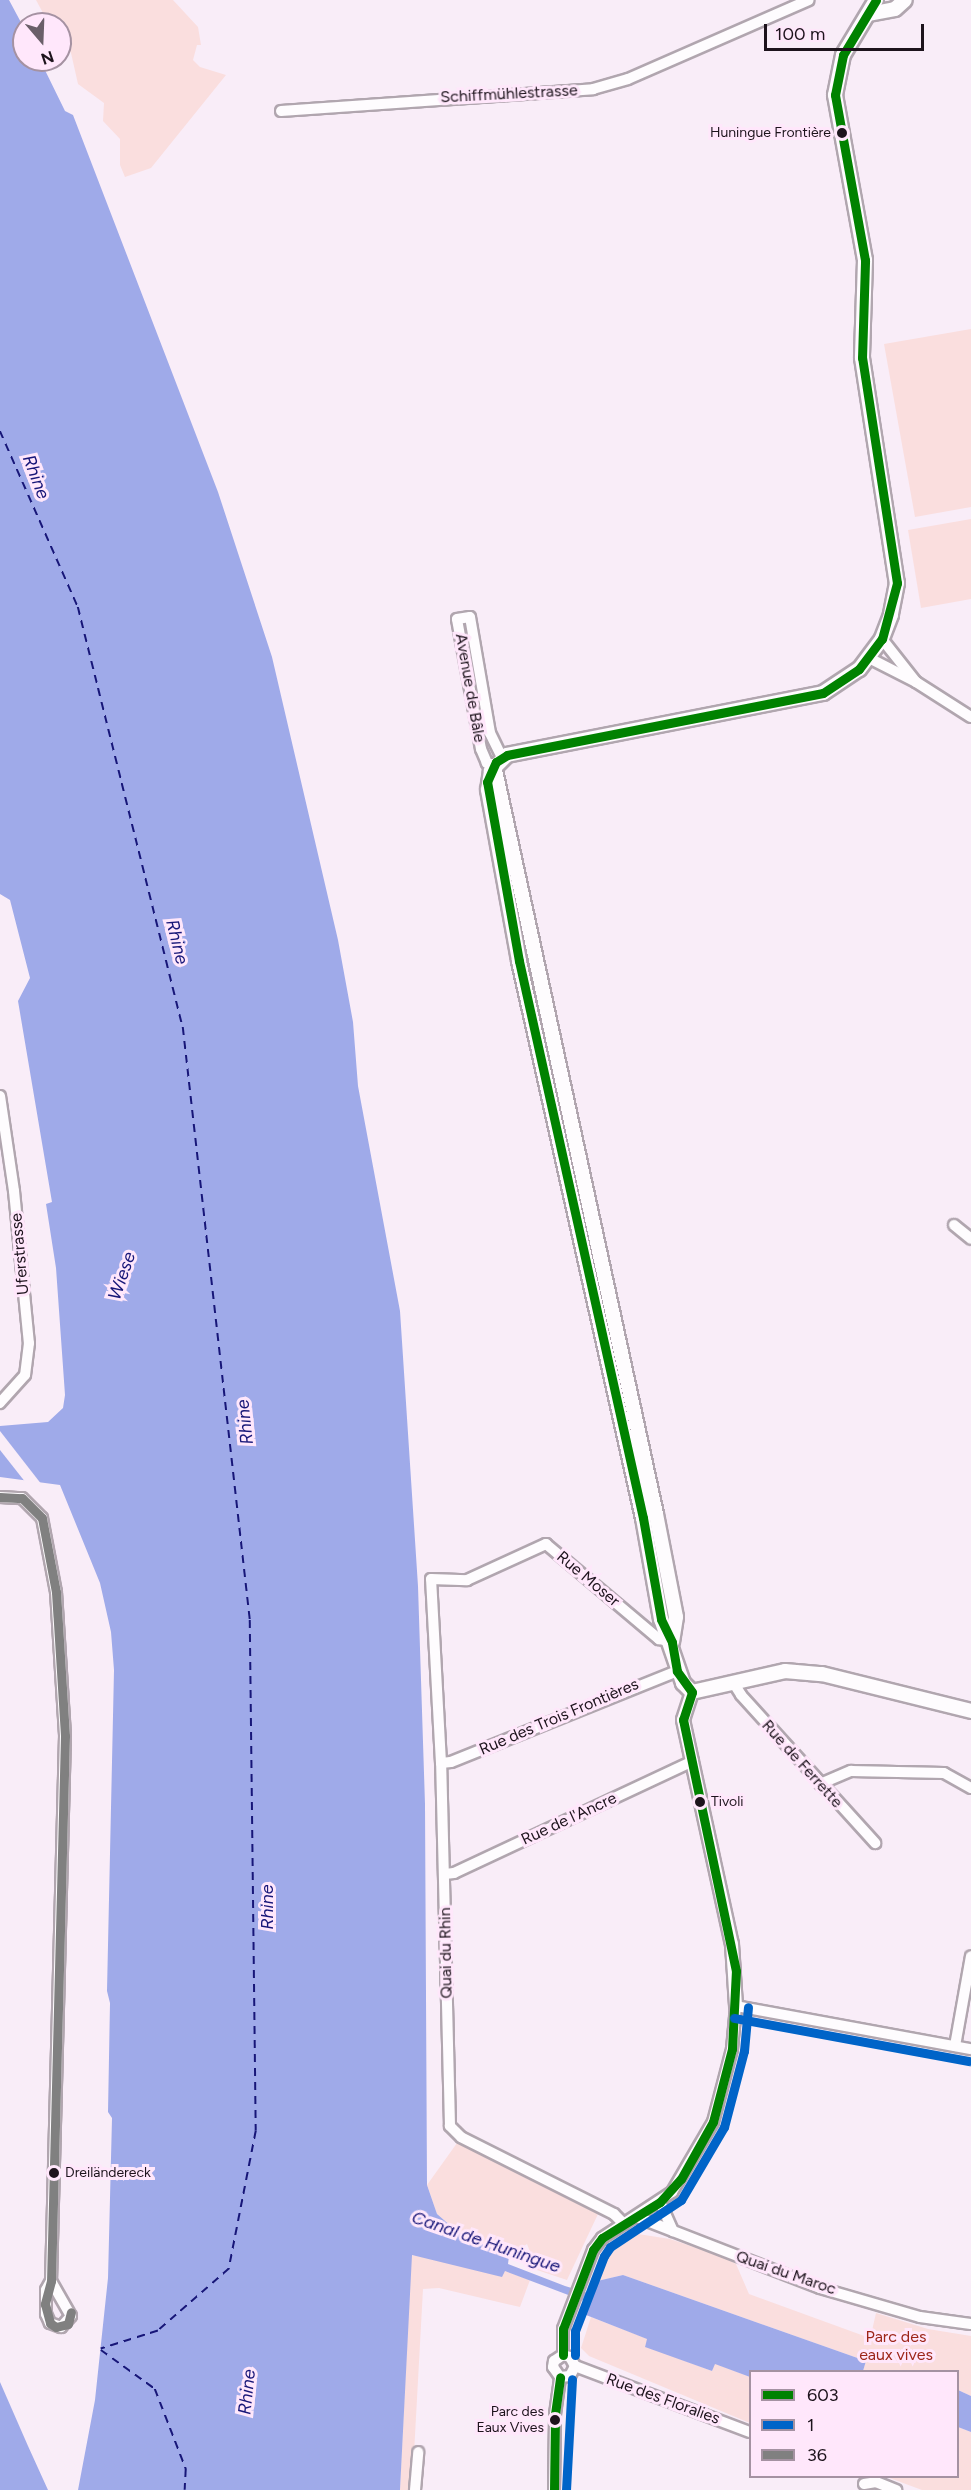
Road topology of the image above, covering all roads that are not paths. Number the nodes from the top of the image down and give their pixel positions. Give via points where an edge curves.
1 (809, 0) edge
2 (876, 0) edge
3 (905, 0) edge
4 (869, 14) junction
5 (280, 111) dead end
6 (882, 639) junction
7 (869, 658) junction
8 (916, 682) junction
9 (971, 717) edge
10 (501, 760) junction
11 (533, 958) junction
12 (519, 961) junction
13 (0, 1096) edge
14 (954, 1225) dead end
15 (971, 1239) edge
16 (0, 1403) edge
17 (0, 1497) edge
18 (431, 1579) joint
19 (672, 1642) junction
20 (677, 1671) junction
21 (733, 1682) junction
22 (692, 1692) junction
23 (971, 1711) edge
24 (693, 1761) junction
25 (441, 1763) junction
26 (820, 1784) junction
27 (971, 1788) edge
28 (875, 1843) dead end
29 (444, 1874) junction
30 (971, 1956) edge
31 (736, 2006) junction
32 (955, 2046) junction
33 (971, 2049) edge
34 (660, 2202) junction
35 (637, 2217) junction
36 (624, 2224) junction
37 (673, 2231) junction
38 (51, 2281) dead end
39 (971, 2324) edge
40 (563, 2355) junction
41 (575, 2366) junction
42 (560, 2377) junction
43 (749, 2432) edge
44 (418, 2452) dead end
45 (860, 2484) edge
46 (416, 2490) edge
47 (554, 2490) edge
48 (896, 2490) edge

1 - 5 street, Schiffmühlestrasse via 628,79 593,89
2 - 4 main road
3 - 4 main road via 895,9
4 - 6 main road via 843,55 836,103 865,260 862,358 897,583
6 - 7 main road
6 - 8 street
7 - 8 street
7 - 10 main road via 841,683 811,697
8 - 9 street
10 - 10 street, Avenue de Bâle via 490,733 470,617 457,619 481,749 487,763
10 - 11 main road, Avenue de Bâle
10 - 12 main road, Avenue de Bâle via 488,790
11 - 12 main road
11 - 19 main road, Avenue de Bâle via 656,1514 676,1617
12 - 19 main road, Avenue de Bâle via 643,1518 661,1619
13 - 16 street, Uferstrasse via 29,1343 25,1374
14 - 15 street
17 - 38 street via 22,1498 42,1518 53,1568 65,1736
18 - 19 street, Rue Moser via 468,1580 546,1544 659,1639
18 - 25 street, Quai du Rhin
19 - 20 main road, Avenue de Bâle
20 - 22 main road, Avenue de Bâle
20 - 25 street, Rue des Trois Frontières
21 - 22 main road
21 - 23 main road via 785,1671 822,1674
21 - 26 street, Rue de Ferrette
22 - 24 street via 683,1720
24 - 29 street, Rue de l'Ancre via 454,1873
24 - 31 street via 732,1944
25 - 29 street, Quai du Rhin
26 - 27 street via 851,1771 944,1773
26 - 28 street, Rue de Ferrette
29 - 36 street, Quai du Rhin via 450,2126 461,2137 614,2214
30 - 32 street
31 - 32 street
31 - 34 street via 732,2049 713,2122 695,2159
32 - 33 street
34 - 35 street
34 - 37 street
35 - 36 street
35 - 37 street, Quai du Maroc
36 - 40 street via 602,2238 586,2267 562,2329
37 - 39 street, Quai du Maroc via 820,2288 920,2317
40 - 41 street via 570,2356
40 - 42 street via 554,2361 553,2367
41 - 42 street via 570,2376
41 - 43 street, Rue des Floralies
42 - 47 street via 555,2408
44 - 46 street
45 - 48 street via 876,2482

